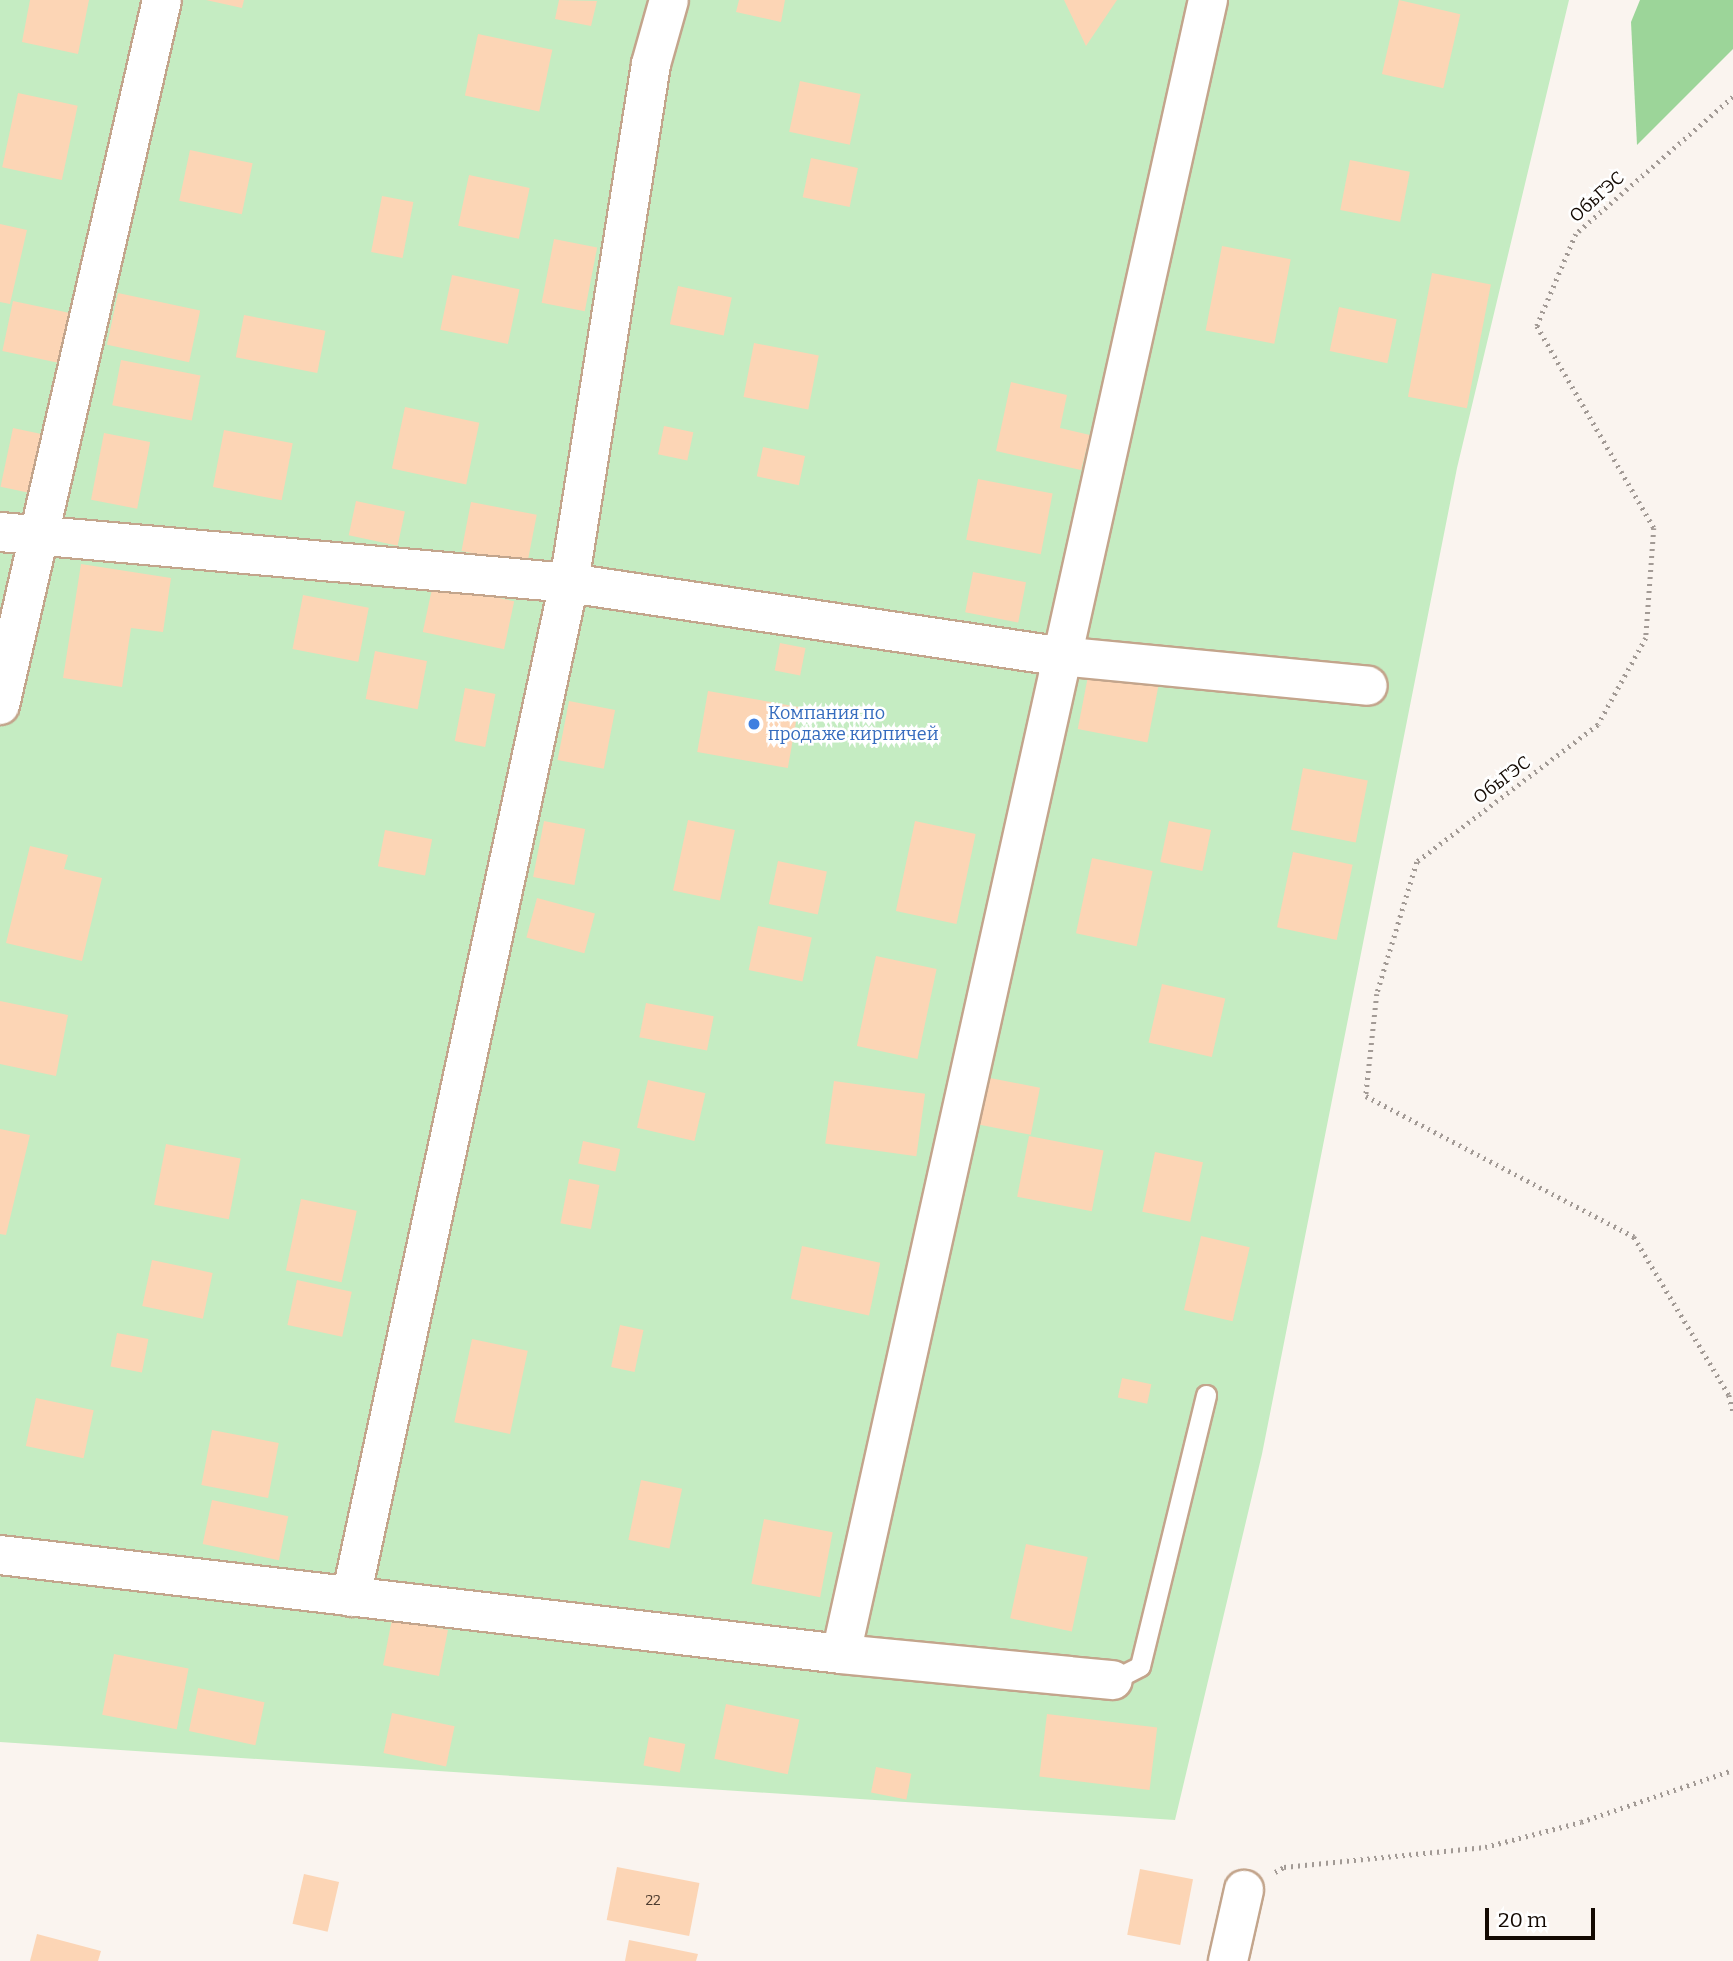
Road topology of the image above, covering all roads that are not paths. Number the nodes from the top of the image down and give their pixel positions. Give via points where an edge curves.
1 (162, 0) edge
2 (669, 0) edge
3 (1208, 0) edge
4 (0, 532) edge
5 (38, 537) junction
6 (569, 583) junction
7 (1059, 656) junction
8 (1368, 686) dead end
9 (0, 705) edge
10 (1206, 1395) dead end
11 (0, 1555) edge
12 (351, 1597) junction
13 (841, 1654) junction
14 (1113, 1680) joint
15 (1244, 1890) road end
16 (1228, 1961) edge

1 - 5 street
2 - 6 street via 649,78
3 - 7 street
4 - 5 street
5 - 6 street
5 - 9 street
6 - 7 street
6 - 12 street
7 - 8 street
7 - 13 street
10 - 14 lane via 1140,1666
11 - 12 street
12 - 13 street
13 - 14 street
15 - 16 street

